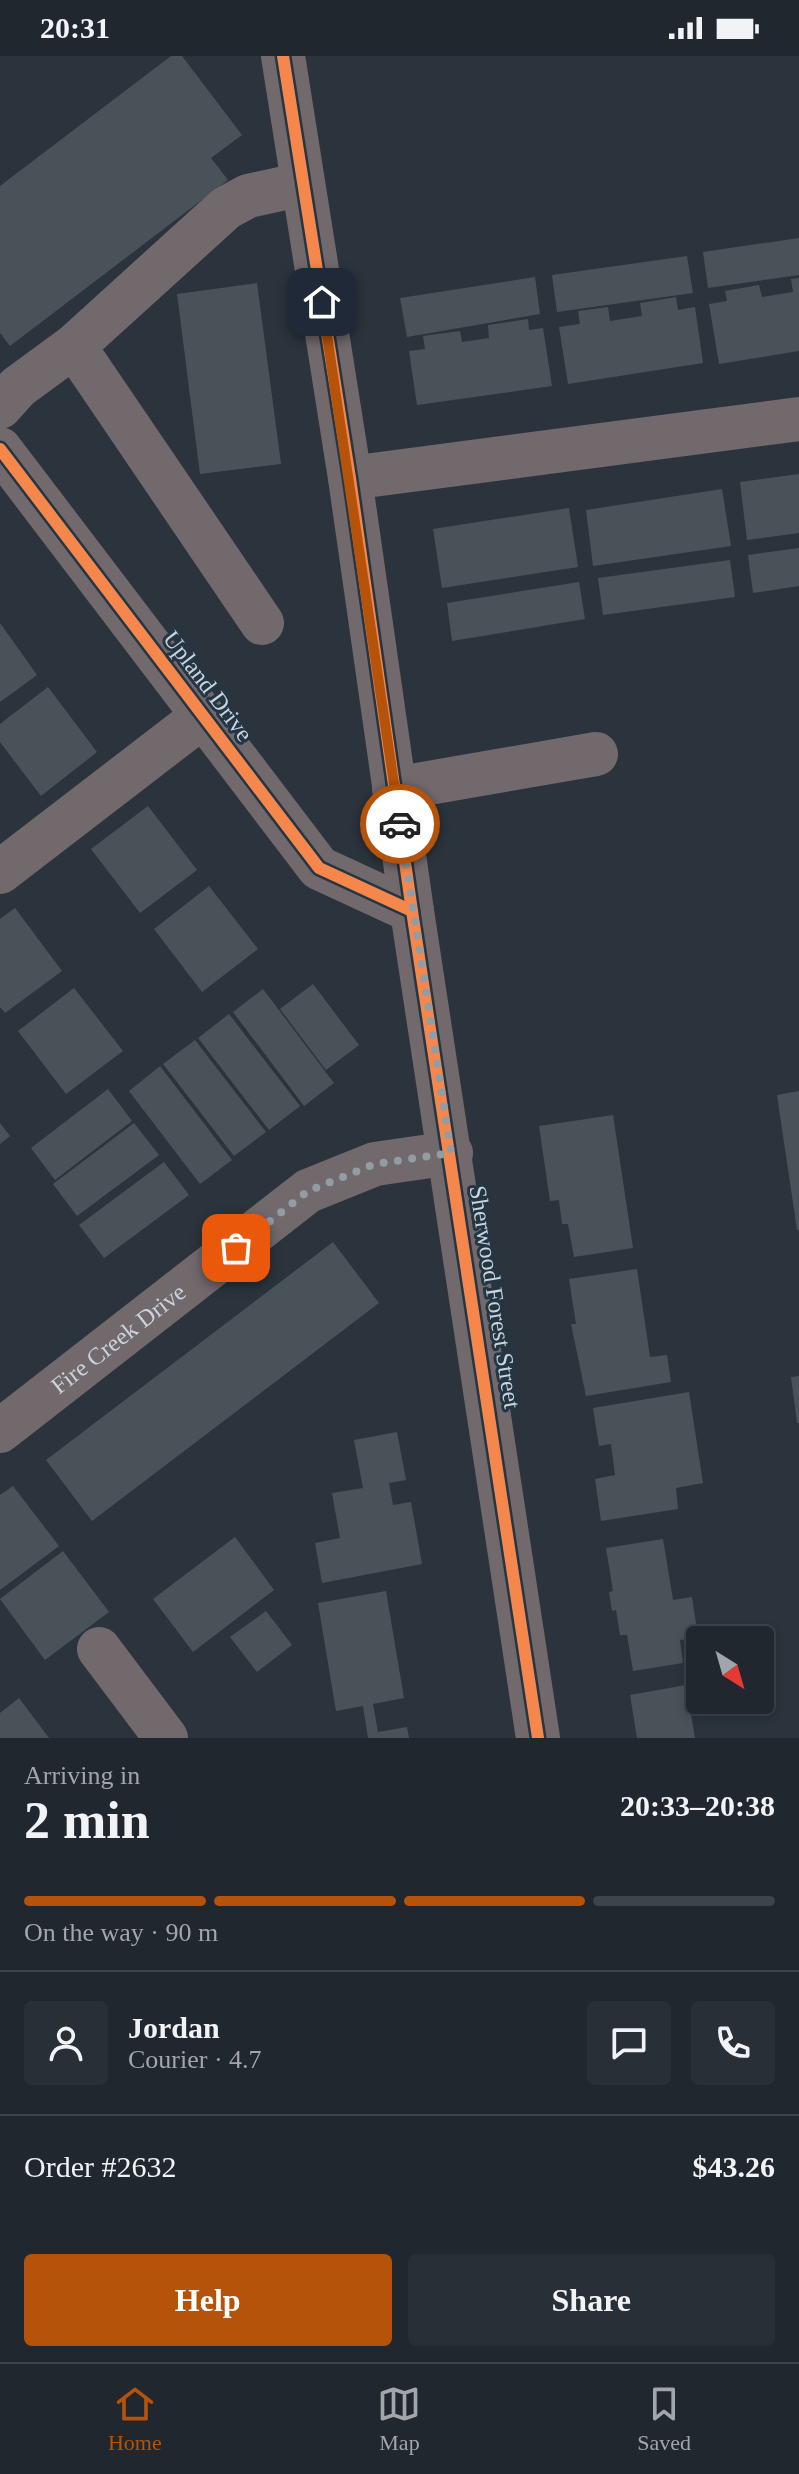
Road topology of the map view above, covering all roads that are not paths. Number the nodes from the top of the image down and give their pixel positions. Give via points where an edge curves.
1 (283, 56) edge
2 (303, 184) junction
3 (74, 346) junction
4 (0, 407) edge
5 (799, 419) edge
6 (0, 449) edge
7 (350, 478) junction
8 (262, 623) dead end
9 (203, 716) junction
10 (596, 754) dead end
11 (394, 789) junction
12 (0, 872) edge
13 (412, 911) junction
14 (451, 1153) junction
15 (0, 1431) edge
16 (99, 1649) dead end
17 (166, 1738) edge
18 (538, 1738) edge

1 - 2 street, Sherwood Forest Street
2 - 3 street via 248,196 226,208
2 - 7 street, Sherwood Forest Street
3 - 4 street
3 - 8 street
5 - 7 street
6 - 9 street, Upland Drive
7 - 11 street, Sherwood Forest Street
9 - 12 street
9 - 13 street, Upland Drive via 319,868
10 - 11 street
11 - 13 street, Sherwood Forest Street
13 - 14 street, Sherwood Forest Street
14 - 15 street, Fire Creek Drive via 375,1164 308,1191
14 - 18 street, Sherwood Forest Street
16 - 17 street

